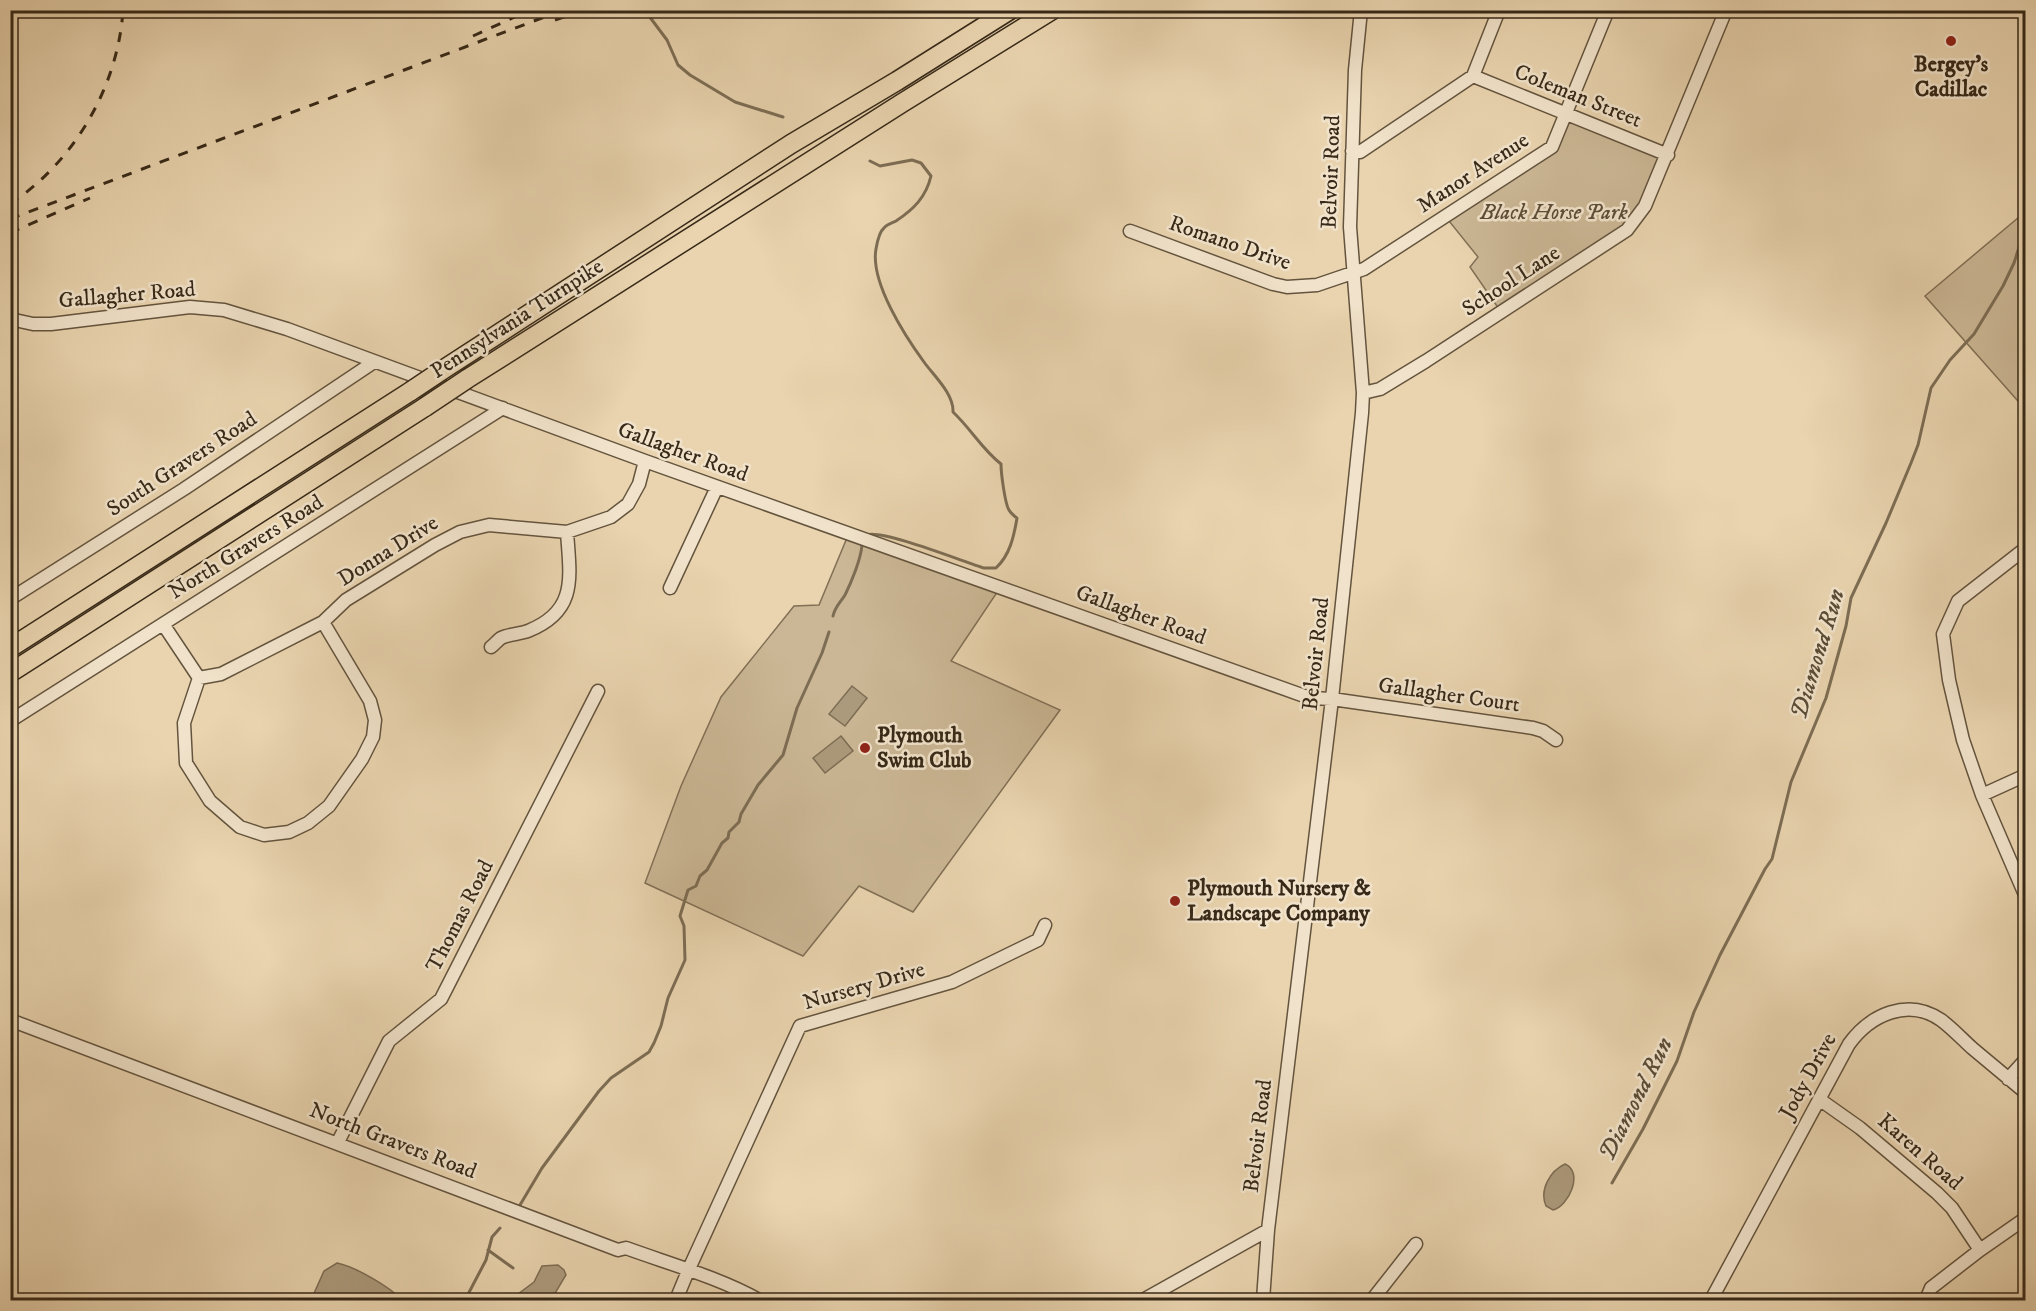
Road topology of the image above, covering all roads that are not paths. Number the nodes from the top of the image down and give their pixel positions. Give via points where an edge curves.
1 (1010, 10) edge
2 (1052, 10) edge
3 (1361, 10) edge
4 (1499, 10) edge
5 (1608, 10) edge
6 (1726, 10) edge
7 (1473, 76) junction
8 (1565, 113) junction
9 (1352, 152) junction
10 (1668, 155) junction
11 (1130, 231) dead end
12 (1352, 273) junction
13 (10, 319) edge
14 (375, 362) junction
15 (1363, 393) junction
16 (503, 408) junction
17 (645, 461) junction
18 (717, 487) junction
19 (567, 532) junction
20 (2025, 548) edge
21 (670, 588) dead end
22 (10, 599) edge
23 (323, 622) junction
24 (163, 624) junction
25 (10, 648) edge
26 (491, 648) dead end
27 (10, 673) edge
28 (199, 678) junction
29 (598, 692) dead end
30 (1332, 699) junction
31 (10, 721) edge
32 (1556, 740) dead end
33 (2025, 776) edge
34 (1982, 795) junction
35 (2025, 897) edge
36 (1045, 925) dead end
37 (10, 1020) edge
38 (2025, 1059) edge
39 (2008, 1079) junction
40 (2025, 1093) edge
41 (1819, 1099) junction
42 (338, 1142) junction
43 (2025, 1218) edge
44 (1268, 1230) junction
45 (1416, 1244) dead end
46 (1980, 1250) junction
47 (688, 1271) junction
48 (676, 1300) edge
49 (759, 1300) edge
50 (1143, 1300) edge
51 (1263, 1300) edge
52 (1372, 1300) edge
53 (1711, 1300) edge
54 (1926, 1300) edge

1 - 25 highway, Pennsylvania Turnpike, bridge via 791,144
2 - 27 highway, Pennsylvania Turnpike, bridge
3 - 9 street, Belvoir Road
4 - 7 street
5 - 8 street, Manor Avenue
6 - 10 street, School Lane
7 - 8 street, Coleman Street
7 - 9 street via 1360,152
8 - 10 street, Coleman Street
8 - 12 street, Manor Avenue via 1552,147 1364,269
9 - 12 street, Belvoir Road
10 - 15 street, School Lane via 1645,206 1627,230 1426,361 1380,389
11 - 12 street, Romano Drive via 1273,285 1317,285
12 - 15 street, Belvoir Road
13 - 14 street, Gallagher Road via 51,324 190,307 224,310
14 - 16 street, Gallagher Road
14 - 22 street, South Gravers Road
15 - 30 street, Belvoir Road
16 - 17 street, Gallagher Road
16 - 24 street, North Gravers Road
17 - 18 street, Gallagher Road
17 - 19 street, Donna Drive via 628,504 611,517
18 - 21 street
18 - 30 street, Gallagher Road via 1310,698
19 - 23 street, Donna Drive via 489,525 460,532 346,600
19 - 26 street via 570,580 561,609 543,625 501,638
20 - 34 street via 1958,601 1944,634 1949,680 1963,740
23 - 28 street, Donna Drive via 221,674
23 - 28 street via 370,700 375,720 373,736 329,806 289,832 264,835 240,827 210,801 186,763 184,723
24 - 28 street
24 - 31 street, North Gravers Road
29 - 42 street, Thomas Road via 441,999 389,1041
30 - 32 street, Gallagher Court via 1533,728
30 - 44 street, Belvoir Road
33 - 34 street
34 - 35 street
36 - 47 street, Nursery Drive via 1038,940 952,982 800,1026
37 - 42 street, North Gravers Road
38 - 39 street
39 - 40 street, Jody Drive
39 - 41 street, Jody Drive via 1939,1019 1908,1009 1875,1018 1857,1033
41 - 46 street, Karen Road via 1937,1193
41 - 53 street, Jody Drive
42 - 47 street, North Gravers Road via 618,1250 627,1248
43 - 46 street
44 - 50 street
44 - 51 street, Belvoir Road
45 - 52 street
46 - 54 street via 1931,1288
47 - 48 street, Nursery Drive
47 - 49 street, North Gravers Road

